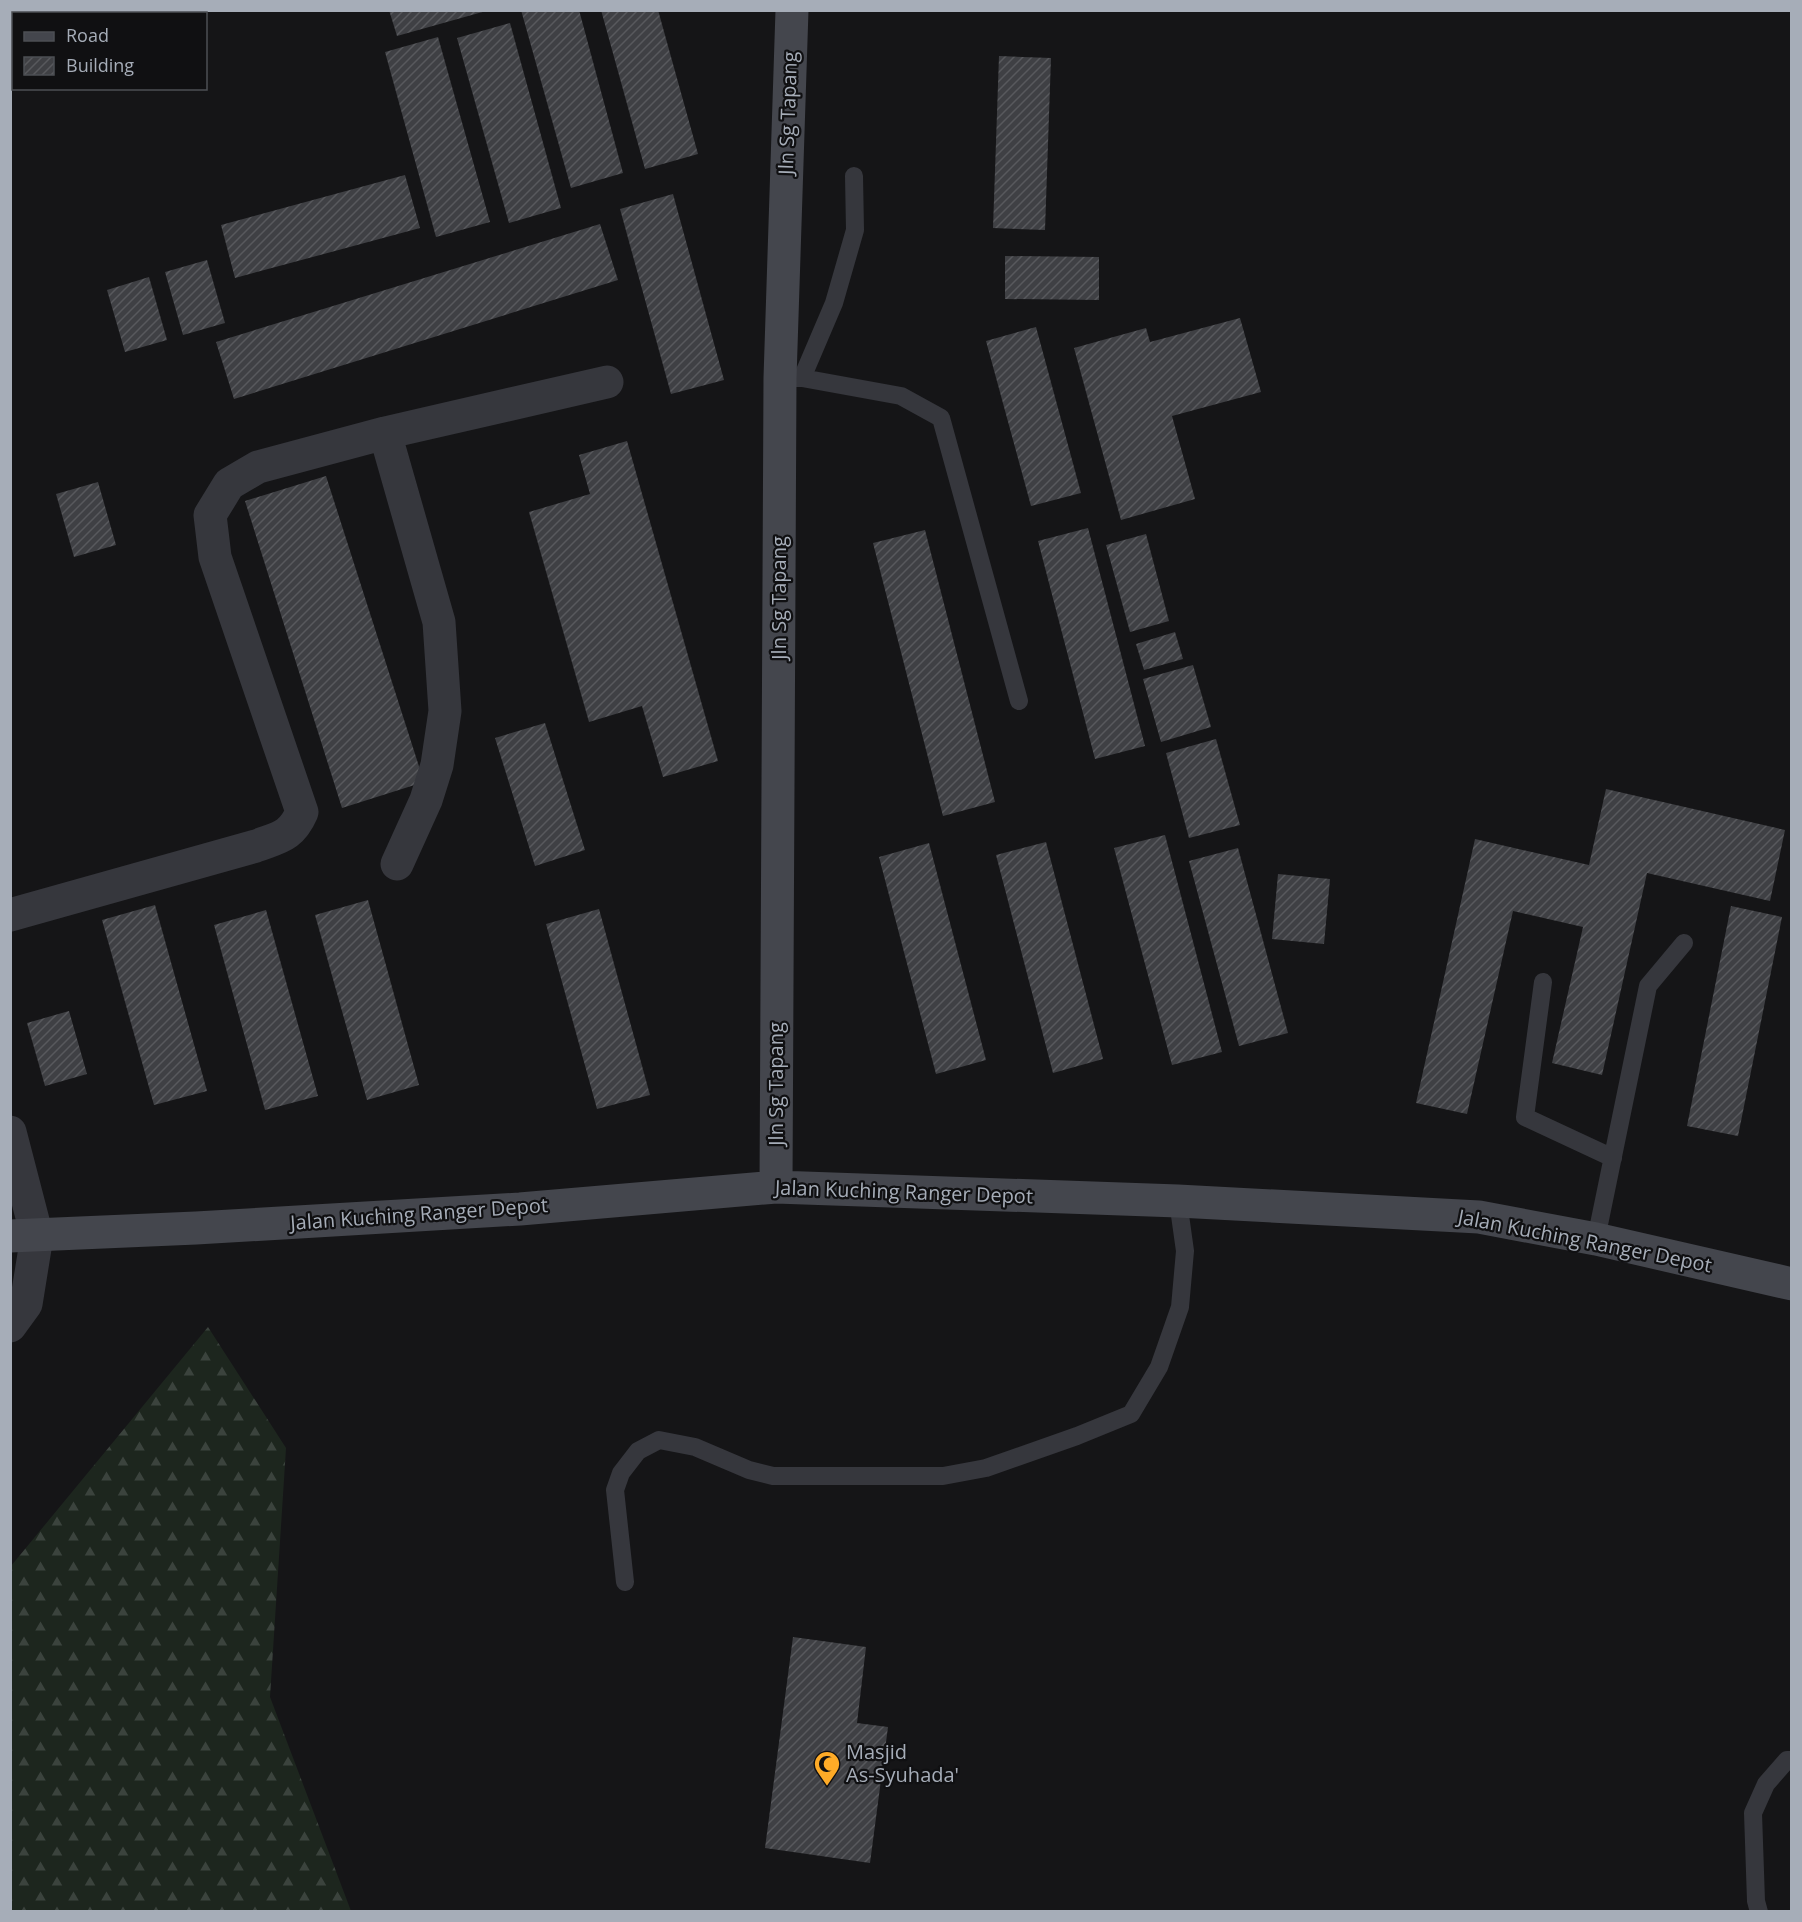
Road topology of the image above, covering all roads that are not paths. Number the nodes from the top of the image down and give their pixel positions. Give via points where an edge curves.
1 (792, 10) edge
2 (854, 176) dead end
3 (791, 378) junction
4 (607, 382) dead end
5 (385, 433) junction
6 (1019, 701) dead end
7 (397, 864) dead end
8 (10, 915) edge
9 (1684, 943) dead end
10 (1543, 982) dead end
11 (10, 1132) edge
12 (1613, 1158) junction
13 (776, 1186) junction
14 (1178, 1202) junction
15 (24, 1236) edge
16 (1596, 1239) junction
17 (1791, 1284) edge
18 (10, 1326) edge
19 (625, 1582) dead end
20 (1791, 1760) edge
21 (1759, 1911) edge

1 - 3 street, Jln Sg Tapang
2 - 3 lane via 855,230 834,303
3 - 6 lane via 901,396 941,418
3 - 13 street, Jln Sg Tapang
4 - 5 street
5 - 7 street via 440,622 445,711 429,791
5 - 8 street via 258,467 229,484 210,515 215,557 302,812 296,827 256,846
9 - 12 lane via 1648,986
10 - 12 lane via 1525,1117
11 - 15 street
12 - 16 lane
13 - 14 street, Jalan Kuching Ranger Depot
13 - 15 street, Jalan Kuching Ranger Depot via 520,1209
14 - 16 street, Jalan Kuching Ranger Depot via 1479,1217
14 - 19 lane via 1185,1251 1180,1307 1159,1367 1131,1414 986,1468 943,1476 773,1476 694,1447 659,1440 638,1451 621,1473 615,1490
15 - 18 street via 26,1304
16 - 17 street, Jalan Kuching Ranger Depot
20 - 21 lane via 1766,1784 1753,1813

